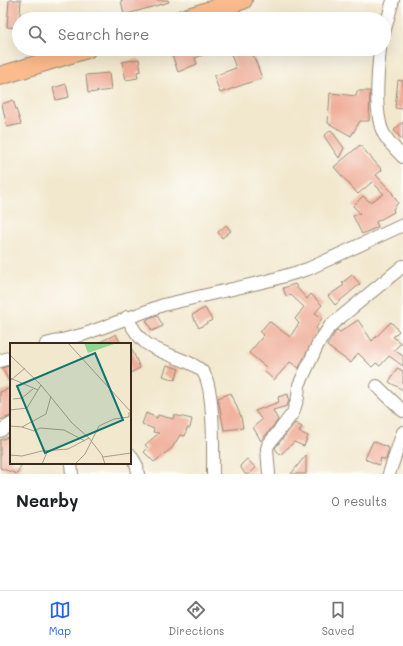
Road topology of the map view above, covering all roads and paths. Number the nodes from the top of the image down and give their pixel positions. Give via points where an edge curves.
1 (243, 0) edge
2 (393, 0) edge
3 (204, 12) edge
4 (390, 12) edge
5 (64, 56) edge
6 (379, 56) edge
7 (0, 76) edge
8 (403, 157) edge
9 (403, 225) edge
10 (403, 266) edge
11 (127, 317) junction
12 (50, 343) edge
13 (10, 357) edge
14 (0, 361) edge
15 (377, 386) dead end
16 (403, 411) edge
17 (10, 425) edge
18 (0, 431) edge
19 (403, 432) edge
20 (400, 454) edge
21 (131, 456) edge
22 (71, 464) edge
23 (72, 474) edge
24 (138, 474) edge
25 (213, 474) edge
26 (269, 474) edge
27 (389, 474) edge

1 - 3 highway
2 - 4 street
5 - 7 highway
6 - 8 street via 377,88 379,115 384,135
9 - 11 street via 308,269 162,305
10 - 26 street via 330,326 318,344 300,385 293,413 268,444
11 - 12 street via 85,334
11 - 25 street via 140,340 192,364 202,372 208,385 214,446
13 - 14 street
15 - 16 street
17 - 18 street
19 - 20 street
20 - 27 street
21 - 24 street
22 - 23 street

